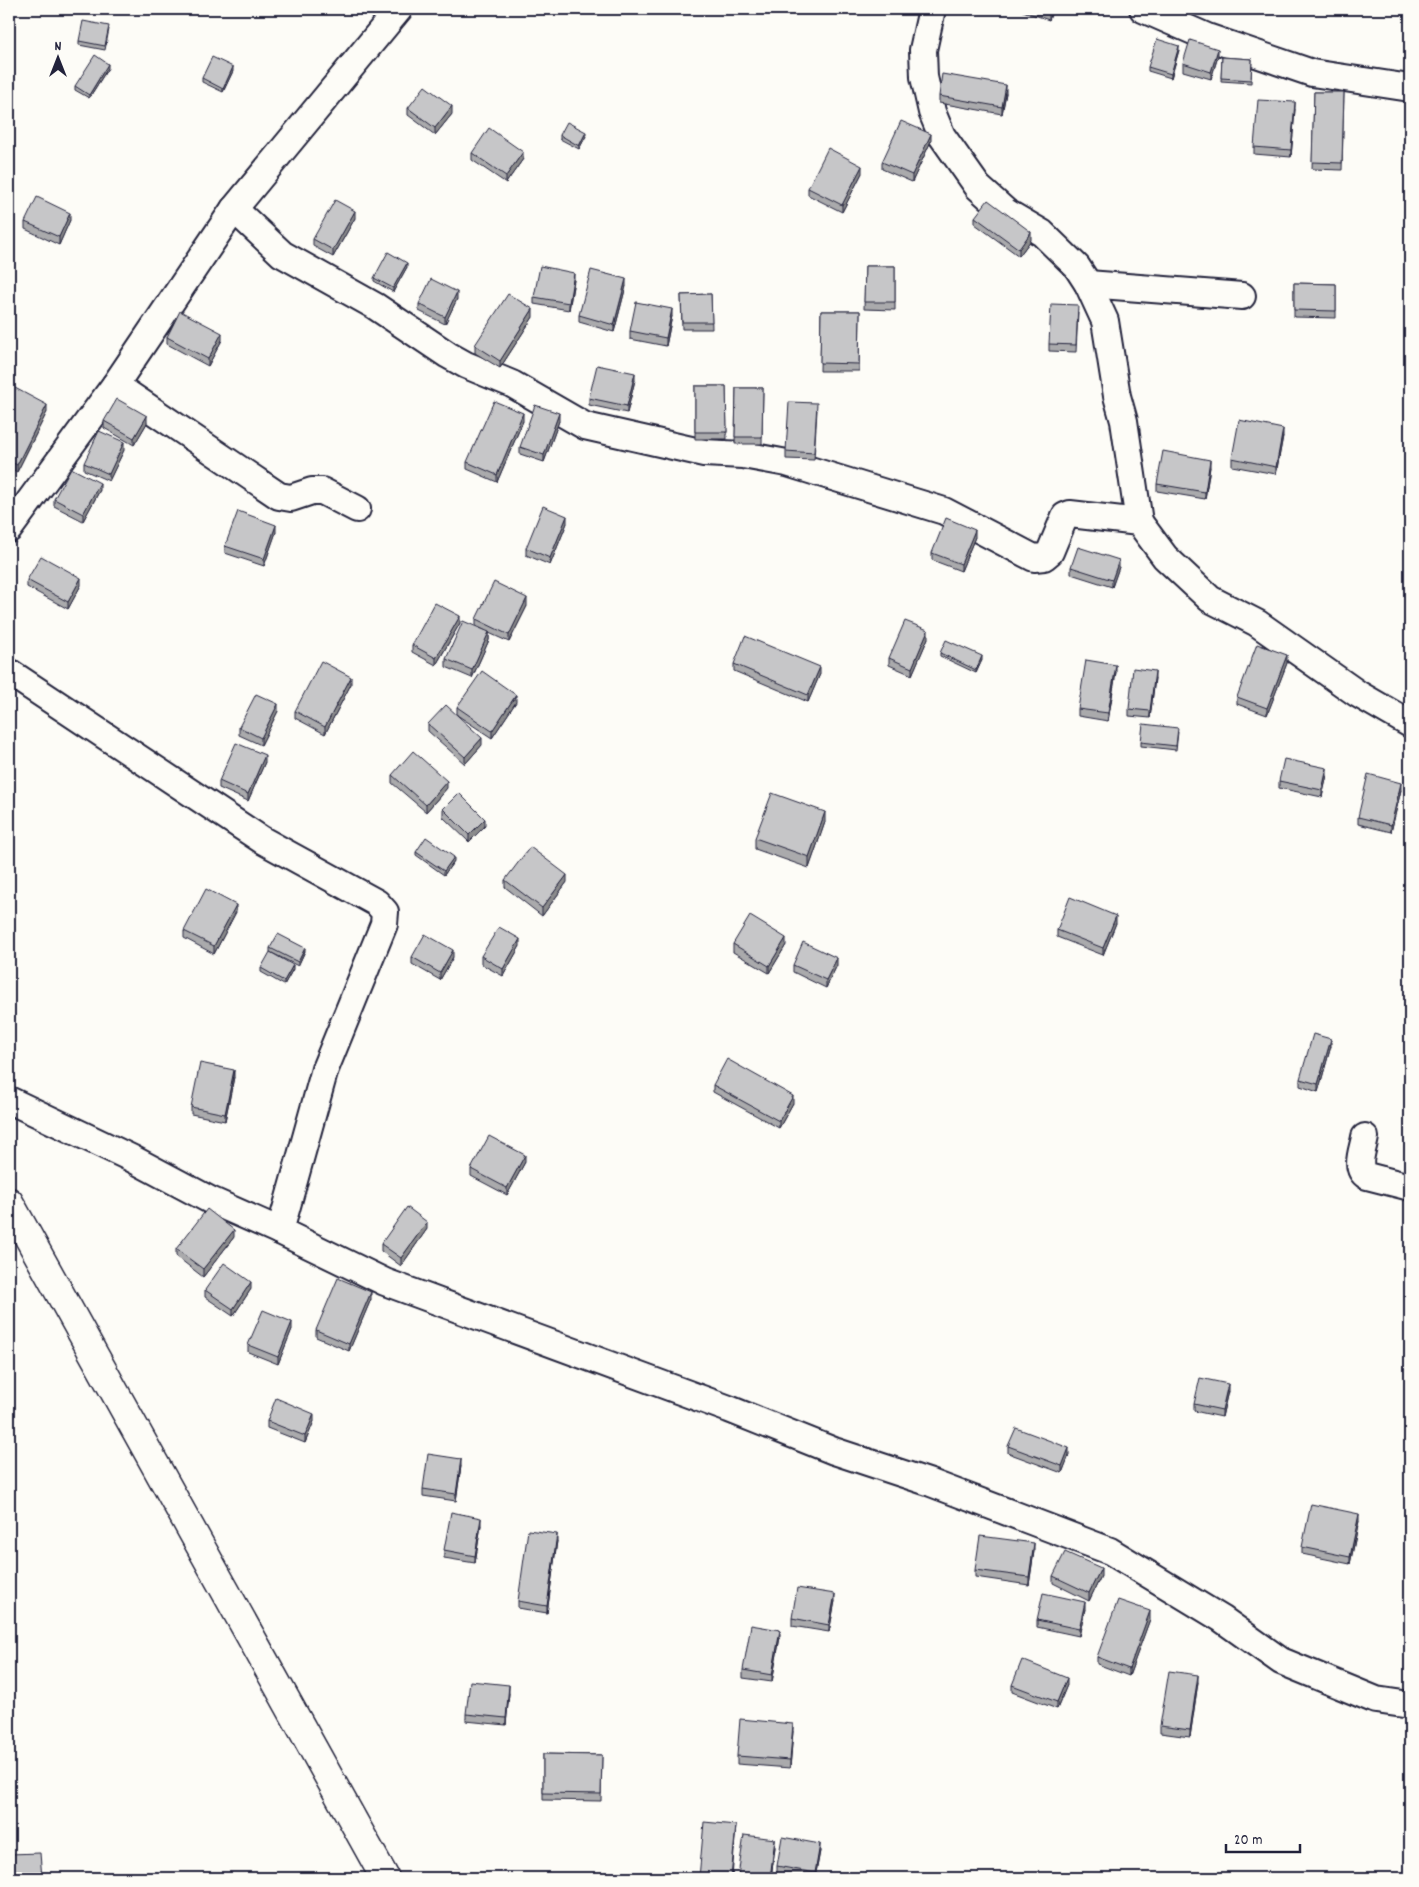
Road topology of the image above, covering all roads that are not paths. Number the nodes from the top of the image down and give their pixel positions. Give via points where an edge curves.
1 (399, 9) edge
2 (932, 9) edge
3 (1144, 9) edge
4 (1410, 88) edge
5 (234, 208) junction
6 (1088, 284) junction
7 (1242, 296) dead end
8 (115, 385) junction
9 (357, 509) dead end
10 (1139, 522) junction
11 (9, 529) edge
12 (9, 672) edge
13 (1410, 724) edge
14 (9, 1100) edge
15 (1365, 1137) dead end
16 (1410, 1187) edge
17 (9, 1202) edge
18 (280, 1231) junction
19 (1410, 1705) edge
20 (385, 1878) edge

1 - 5 street
2 - 6 street via 923,50 924,77 932,112 942,136 978,187 1006,212 1042,233 1077,267
3 - 4 street via 1206,37 1312,73
5 - 8 street
5 - 10 street via 282,254 375,306 448,355 512,384 585,426 704,452 787,463 944,511 1034,558 1044,557 1050,552 1065,516 1070,514
6 - 7 street
6 - 10 street via 1105,321
8 - 9 street via 279,496 291,498 322,491
8 - 11 street
10 - 13 street via 1165,556 1210,599 1258,623 1358,694
12 - 18 street via 262,840 377,903 385,912 384,924 326,1069
14 - 18 street via 210,1200
15 - 16 street via 1359,1167 1361,1172
17 - 20 highway
18 - 19 street via 385,1282 1110,1552 1222,1619 1281,1661 1376,1700

